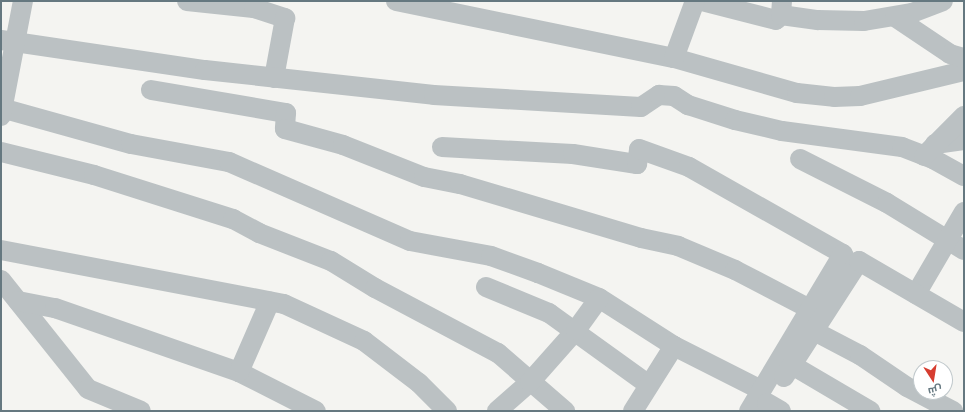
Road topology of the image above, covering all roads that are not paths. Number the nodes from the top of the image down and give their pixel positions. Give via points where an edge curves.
1 (23, 1) edge
2 (187, 1) edge
3 (396, 1) edge
4 (695, 1) edge
5 (702, 1) edge
6 (943, 1) edge
7 (782, 8) edge
8 (905, 10) edge
9 (9, 41) edge
10 (674, 58) junction
11 (964, 58) edge
12 (964, 71) edge
13 (274, 78) junction
14 (151, 90) dead end
15 (2, 111) edge
16 (964, 116) edge
17 (964, 140) edge
18 (442, 147) dead end
19 (929, 150) junction
20 (2, 154) edge
21 (800, 159) dead end
22 (963, 175) edge
23 (964, 212) edge
24 (947, 239) junction
25 (1, 250) edge
26 (964, 250) edge
27 (1, 280) edge
28 (486, 287) dead end
29 (916, 294) junction
30 (599, 298) junction
31 (18, 301) junction
32 (270, 301) junction
33 (810, 309) junction
34 (964, 322) edge
35 (576, 330) junction
36 (814, 330) junction
37 (674, 346) junction
38 (792, 365) junction
39 (239, 372) junction
40 (530, 382) junction
41 (649, 385) junction
42 (768, 404) edge
43 (141, 411) edge
44 (316, 411) edge
45 (447, 411) edge
46 (497, 411) edge
47 (565, 411) edge
48 (633, 411) edge
49 (749, 411) edge
50 (870, 411) edge
51 (953, 411) edge

1 - 9 street
2 - 13 street via 254,8 285,18
3 - 10 street
4 - 10 street
5 - 7 street via 776,20
6 - 8 street
7 - 8 street via 818,20 864,21
8 - 11 street via 950,54
9 - 13 street via 97,56
9 - 15 street
10 - 12 street via 757,84 834,97 860,96
13 - 19 street via 434,95 642,107 659,95 674,96 688,105 782,131
14 - 33 street via 286,114 285,130 342,145 424,177 460,184 641,238 678,246 735,270
15 - 30 street via 131,144 229,162 410,241 491,256
16 - 19 street
17 - 19 street
18 - 33 street via 573,154 637,164 639,149 689,167 843,254
19 - 22 street
20 - 40 street via 94,175 233,219 259,233 331,260 375,288 498,353
21 - 24 street via 887,203
23 - 24 street
24 - 26 street
24 - 29 street
25 - 32 street
27 - 31 street
28 - 35 street via 518,298
29 - 34 street
29 - 36 street via 859,261
30 - 35 street
30 - 37 street
31 - 39 street via 55,308
31 - 43 street via 88,389
32 - 39 street
32 - 45 street via 284,304 364,341 419,383
33 - 42 street
35 - 40 street
35 - 41 street
36 - 38 street
36 - 51 street via 860,355 907,387
37 - 41 street
37 - 42 street
38 - 42 street
38 - 50 street
39 - 44 street
40 - 46 street
40 - 47 street
41 - 48 street
42 - 49 street

